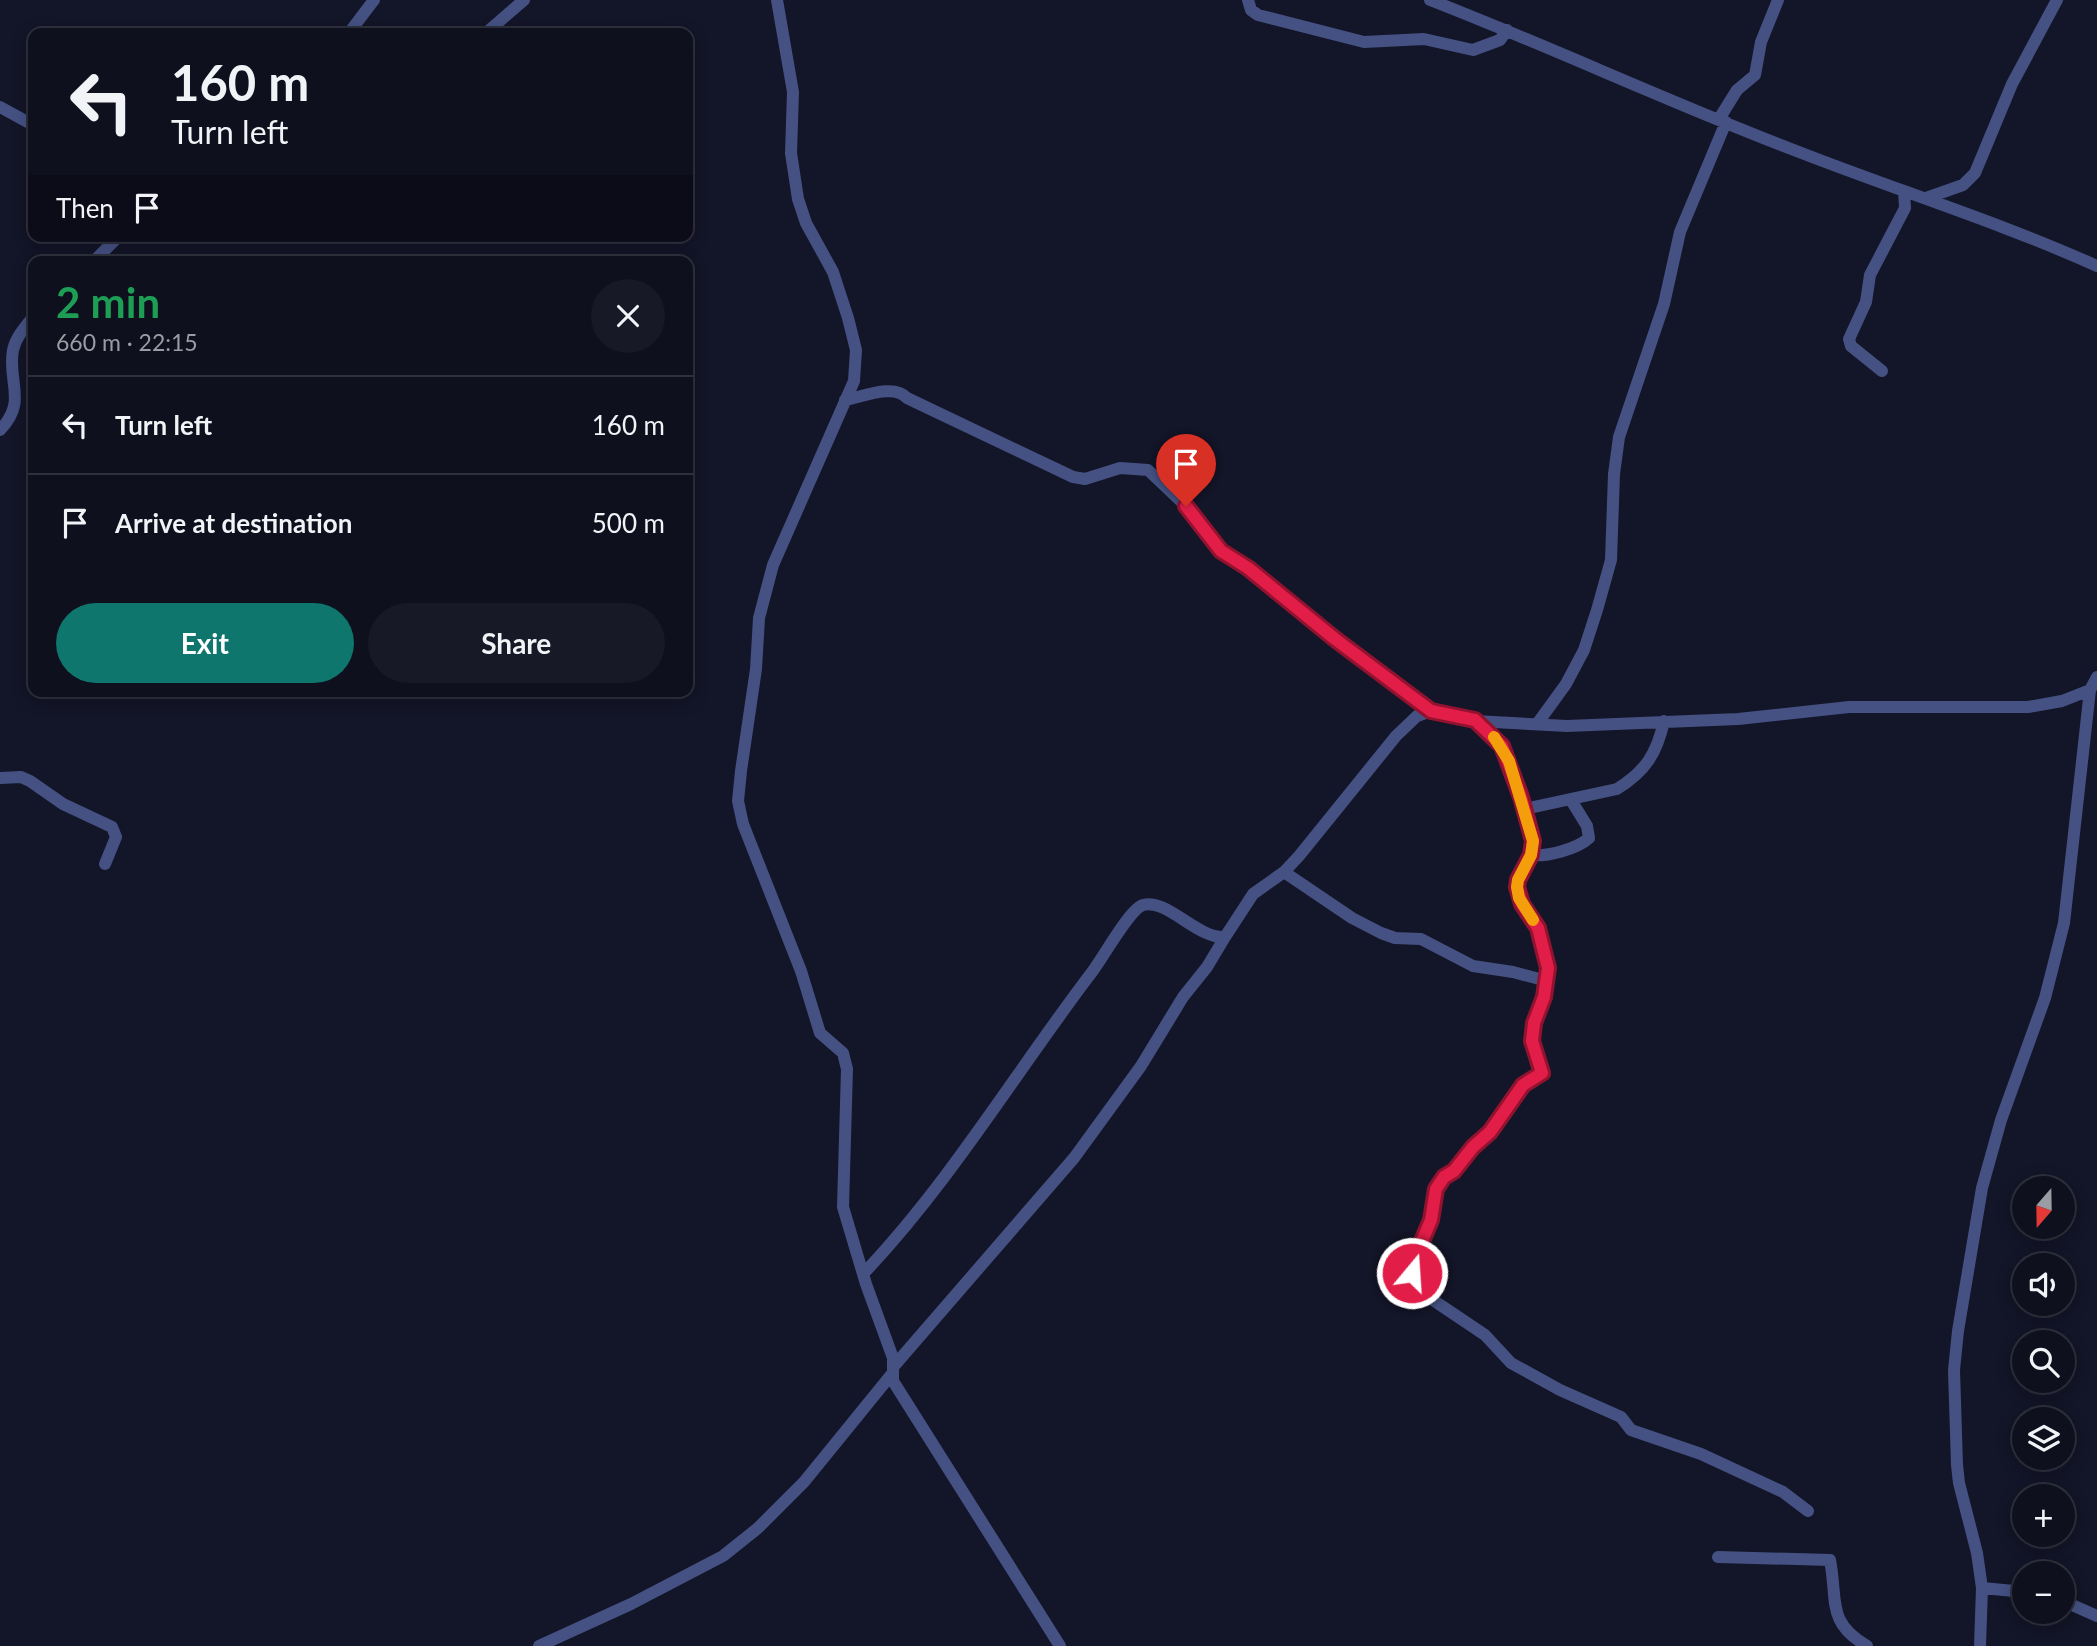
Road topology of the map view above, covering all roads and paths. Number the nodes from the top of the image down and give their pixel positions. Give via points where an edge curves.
1 (374, 0) edge
2 (524, 0) edge
3 (777, 0) edge
4 (1248, 0) edge
5 (1430, 0) edge
6 (1778, 0) edge
7 (2057, 0) edge
8 (353, 28) edge
9 (492, 28) edge
10 (1507, 30) junction
11 (0, 107) edge
12 (1723, 121) junction
13 (28, 122) edge
14 (1904, 191) junction
15 (1926, 198) junction
16 (113, 242) edge
17 (99, 256) edge
18 (2097, 266) edge
19 (28, 323) edge
20 (1882, 371) dead end
21 (845, 400) junction
22 (0, 430) edge
23 (2097, 677) edge
24 (2090, 690) junction
25 (1431, 711) junction
26 (2097, 719) edge
27 (1475, 720) junction
28 (1664, 721) junction
29 (1537, 724) junction
30 (2085, 740) junction
31 (0, 778) edge
32 (1572, 800) junction
33 (1525, 809) junction
34 (1531, 855) junction
35 (104, 864) dead end
36 (1284, 872) junction
37 (1225, 937) junction
38 (1547, 981) junction
39 (864, 1273) junction
40 (893, 1370) junction
41 (1808, 1511) dead end
42 (1718, 1557) dead end
43 (1982, 1588) junction
44 (2012, 1591) edge
45 (2075, 1606) edge
46 (2097, 1616) edge
47 (539, 1646) edge
48 (1060, 1646) edge
49 (1867, 1646) edge
50 (1980, 1646) edge

1 - 8 street
2 - 9 street
3 - 21 street via 793,92 791,153 797,199 833,272 856,350 854,381
4 - 10 street via 1258,15 1364,42 1424,39 1473,50 1500,40
5 - 10 street
6 - 12 street via 1761,42 1755,75 1737,90
7 - 15 street via 2012,84 1975,173 1963,185
10 - 12 street
11 - 13 street
12 - 14 street
12 - 29 street via 1680,232 1664,304 1619,437 1611,560 1597,610 1584,650
14 - 15 street
14 - 20 street via 1905,208 1870,275 1866,302 1849,339
15 - 18 street
16 - 17 street
19 - 22 street via 13,351 16,400
21 - 25 street via 903,393 1085,480 1120,468 1149,470 1186,506 1221,551
21 - 39 street via 773,565 764,597 738,800 820,1033 843,1053 848,1069 843,1207
23 - 24 street
24 - 28 street via 2028,708 1849,707 1738,719
24 - 30 street
25 - 27 street
25 - 36 street via 1417,716 1396,736
26 - 30 street
27 - 29 street
27 - 33 street via 1502,746
28 - 29 street
28 - 32 street via 1653,758 1641,772 1617,789
30 - 43 street via 2064,922 2045,998 1982,1188 1958,1331 1954,1370 1959,1483
31 - 35 street via 21,777 63,804 113,827 116,837
32 - 33 street
32 - 34 street via 1589,838 1584,844
33 - 34 street via 1533,841
34 - 38 street via 1517,887 1538,928
36 - 37 street via 1253,894
36 - 38 street via 1381,933 1421,939 1473,966
37 - 39 street via 1205,934 1154,904 1135,909 927,1203
37 - 40 street via 1074,1158
38 - 41 street via 1532,1041 1541,1074 1523,1085 1490,1132 1436,1189 1431,1220 1412,1273 1424,1294 1485,1335 1522,1370 1621,1417 1631,1430 1701,1454 1783,1492
39 - 40 street
40 - 47 street via 804,1482 723,1556
40 - 48 street via 902,1398
42 - 49 street via 1830,1560 1838,1619 1843,1630
43 - 44 street
43 - 50 street
45 - 46 street

